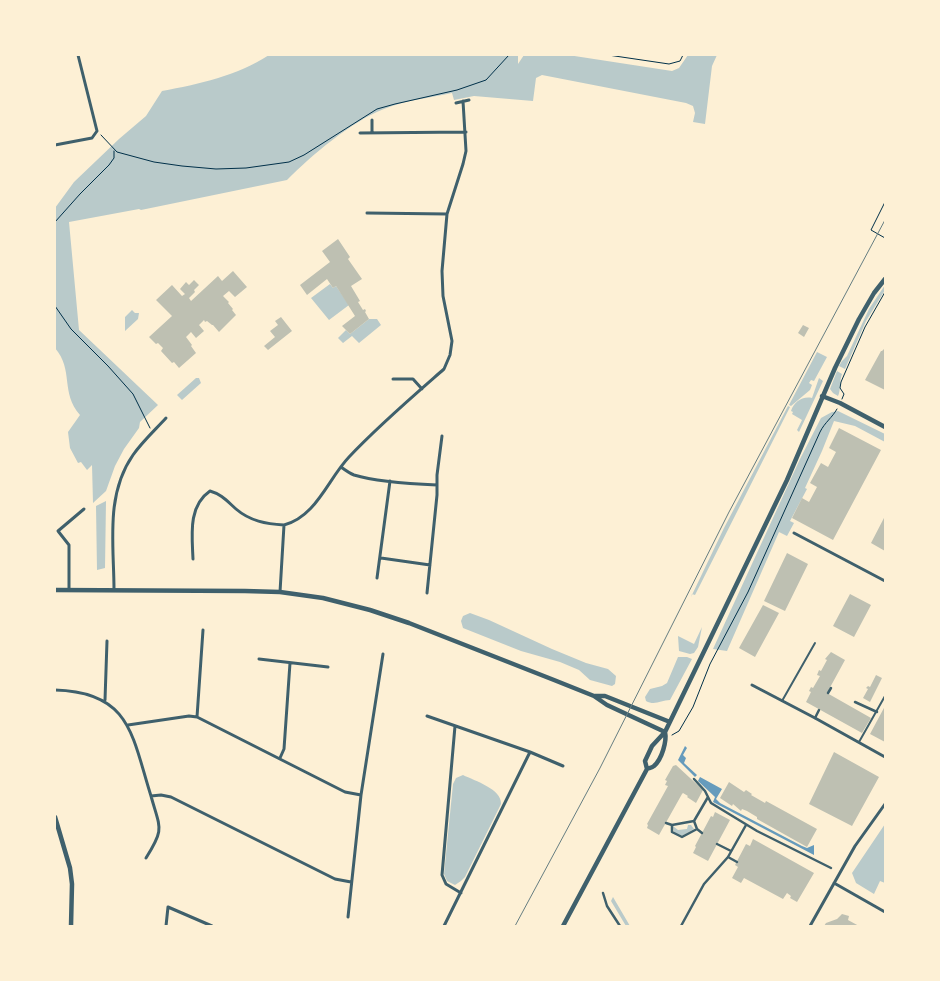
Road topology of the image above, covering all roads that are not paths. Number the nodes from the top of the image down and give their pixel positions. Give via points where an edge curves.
1 (78, 55) edge
2 (469, 100) dead end
3 (463, 101) junction
4 (456, 103) dead end
5 (372, 120) dead end
6 (466, 132) junction
7 (360, 133) dead end
8 (372, 133) junction
9 (55, 145) edge
10 (367, 213) dead end
11 (447, 214) junction
12 (885, 279) edge
13 (393, 379) dead end
14 (422, 389) junction
15 (822, 396) junction
16 (166, 418) dead end
17 (885, 427) edge
18 (442, 436) dead end
19 (341, 467) junction
20 (390, 481) junction
21 (437, 485) junction
22 (84, 509) dead end
23 (284, 525) junction
24 (794, 533) dead end
25 (381, 558) junction
26 (193, 559) dead end
27 (430, 565) junction
28 (377, 578) dead end
29 (885, 581) edge
30 (55, 590) edge
31 (69, 590) junction
32 (114, 590) junction
33 (280, 592) junction
34 (427, 593) dead end
35 (203, 630) dead end
36 (107, 641) dead end
37 (815, 643) dead end
38 (383, 654) dead end
39 (259, 659) dead end
40 (290, 663) junction
41 (328, 666) dead end
42 (752, 685) dead end
43 (831, 688) dead end
44 (55, 690) edge
45 (828, 694) dead end
46 (594, 696) junction
47 (885, 696) edge
48 (105, 701) junction
49 (782, 701) junction
50 (855, 702) dead end
51 (819, 710) dead end
52 (877, 712) junction
53 (427, 716) dead end
54 (197, 717) junction
55 (815, 718) junction
56 (670, 722) junction
57 (128, 725) junction
58 (455, 726) junction
59 (665, 732) junction
60 (859, 742) junction
61 (530, 752) junction
62 (885, 757) edge
63 (280, 758) junction
64 (563, 766) dead end
65 (647, 769) junction
66 (694, 779) dead end
67 (151, 796) junction
68 (361, 796) junction
69 (708, 797) junction
70 (885, 804) edge
71 (55, 818) edge
72 (694, 821) junction
73 (666, 823) dead end
74 (746, 824) junction
75 (672, 826) junction
76 (697, 829) junction
77 (702, 832) dead end
78 (62, 838) junction
79 (56, 840) edge
80 (717, 844) dead end
81 (731, 851) junction
82 (728, 857) junction
83 (146, 858) dead end
84 (736, 862) dead end
85 (832, 868) dead end
86 (352, 882) junction
87 (834, 883) junction
88 (461, 893) junction
89 (603, 893) dead end
90 (885, 912) edge
91 (348, 917) dead end
92 (71, 926) edge
93 (166, 926) edge
94 (212, 926) edge
95 (444, 926) edge
96 (563, 926) edge
97 (620, 926) edge
98 (681, 926) edge
99 (810, 926) edge

1 - 9 street via 97,131 92,138
2 - 3 street
3 - 4 street
3 - 6 street
5 - 8 street
6 - 8 street
6 - 11 street via 463,164
7 - 8 street
10 - 11 street
11 - 14 street via 442,271 443,296 452,341 450,355 444,369
12 - 15 street via 859,319
13 - 14 street via 413,379
14 - 19 street
15 - 17 street
15 - 56 street via 787,480
16 - 32 street via 134,454 116,488
18 - 21 street
19 - 20 street via 352,475
19 - 23 street via 309,511 292,524
20 - 21 street
20 - 25 street
21 - 27 street
22 - 31 street via 58,531 69,545
23 - 26 street via 253,520 210,490 197,503 193,517
23 - 33 street
24 - 29 street
25 - 27 street
25 - 28 street
27 - 34 street
30 - 31 street
31 - 32 street
32 - 33 street
33 - 46 street via 323,598 370,610
35 - 54 street
36 - 48 street
37 - 49 lane
38 - 68 street
39 - 40 street
40 - 41 street
40 - 63 street via 284,749
42 - 49 street
43 - 45 street
44 - 48 street via 94,696
46 - 56 street via 605,696
46 - 59 street
47 - 52 lane
48 - 57 street
49 - 55 street
50 - 52 street
51 - 55 street
52 - 60 lane
53 - 58 street
54 - 57 street
54 - 63 street
55 - 60 street
56 - 59 street
57 - 67 street
58 - 61 street
58 - 88 street via 442,875 446,884
59 - 65 street via 652,746 645,761
59 - 65 street via 665,746 655,766
60 - 62 street
61 - 64 street
61 - 88 street
63 - 68 street via 345,792
65 - 96 street
66 - 69 street
67 - 83 street via 160,828
67 - 86 street via 171,797 335,879
68 - 86 street
69 - 72 street
69 - 74 street via 711,803
70 - 87 street
71 - 78 street
72 - 75 street
72 - 76 street
73 - 75 street
74 - 81 street
74 - 85 street
75 - 76 street via 672,832 682,838
76 - 77 street
78 - 79 street
78 - 92 street via 72,884
80 - 81 street
81 - 82 street
82 - 84 street
82 - 98 street via 704,884
86 - 91 street
87 - 90 street
87 - 99 street
88 - 95 street
89 - 97 street
93 - 94 street via 168,907

